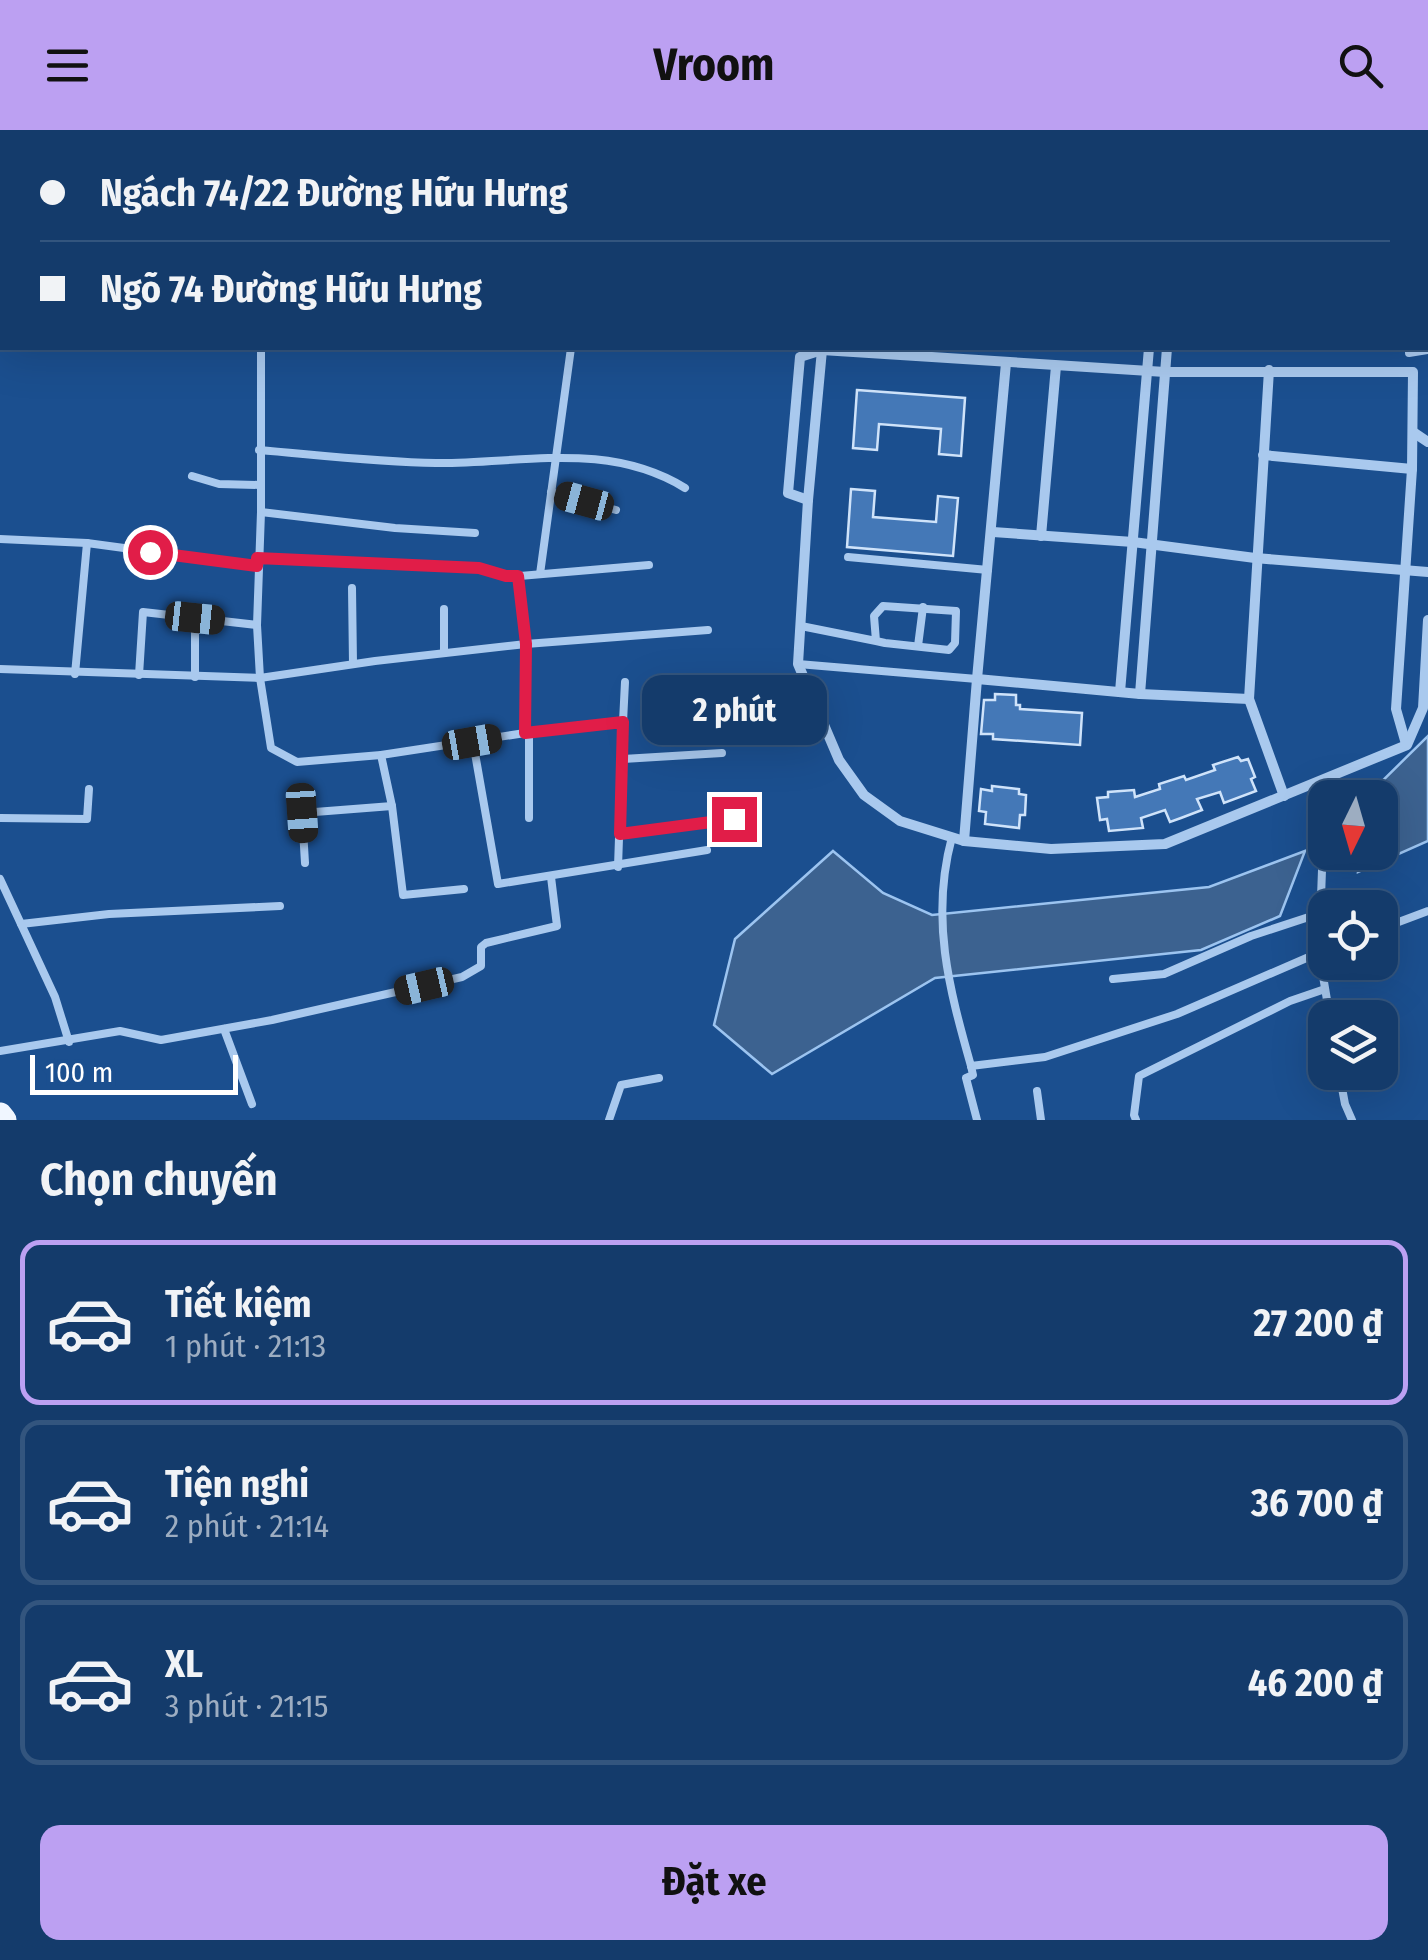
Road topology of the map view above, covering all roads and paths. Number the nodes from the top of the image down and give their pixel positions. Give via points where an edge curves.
1 (261, 350) edge
2 (572, 350) edge
3 (822, 350) junction
4 (1150, 350) edge
5 (1167, 350) edge
6 (1409, 350) edge
7 (1428, 350) edge
8 (1006, 363) junction
9 (1056, 366) junction
10 (1148, 370) junction
11 (1269, 370) junction
12 (1166, 372) junction
13 (1413, 432) junction
14 (791, 440) junction
15 (813, 442) junction
16 (1428, 442) edge
17 (259, 450) junction
18 (556, 455) junction
19 (1263, 456) junction
20 (1412, 469) junction
21 (192, 476) dead end
22 (260, 485) junction
23 (685, 488) dead end
24 (551, 492) junction
25 (808, 500) junction
26 (616, 510) dead end
27 (261, 512) junction
28 (475, 532) dead end
29 (992, 532) junction
30 (1041, 536) junction
31 (0, 538) edge
32 (1133, 542) junction
33 (88, 544) junction
34 (1152, 544) junction
35 (848, 557) dead end
36 (1255, 558) junction
37 (257, 562) junction
38 (649, 565) dead end
39 (988, 570) junction
40 (1406, 570) junction
41 (1428, 572) edge
42 (540, 574) junction
43 (518, 576) junction
44 (352, 588) dead end
45 (922, 607) junction
46 (444, 609) dead end
47 (195, 618) junction
48 (1428, 620) edge
49 (256, 626) junction
50 (800, 626) junction
51 (708, 630) dead end
52 (876, 641) junction
53 (526, 644) junction
54 (918, 646) junction
55 (444, 653) junction
56 (354, 664) junction
57 (798, 664) junction
58 (0, 669) edge
59 (75, 674) junction
60 (140, 675) junction
61 (195, 677) junction
62 (260, 678) junction
63 (978, 679) junction
64 (625, 682) dead end
65 (1120, 692) junction
66 (1140, 694) junction
67 (1248, 699) junction
68 (623, 722) junction
69 (527, 733) junction
70 (472, 742) junction
71 (1407, 745) junction
72 (722, 752) dead end
73 (381, 755) junction
74 (623, 758) junction
75 (89, 790) dead end
76 (1284, 796) junction
77 (392, 806) junction
78 (0, 818) edge
79 (529, 818) dead end
80 (734, 819) dead end
81 (620, 834) junction
82 (958, 839) junction
83 (707, 850) dead end
84 (305, 863) dead end
85 (618, 866) junction
86 (1322, 870) dead end
87 (550, 877) junction
88 (0, 879) edge
89 (464, 889) dead end
90 (1321, 890) edge
91 (280, 906) dead end
92 (1428, 912) edge
93 (1308, 917) edge
94 (1398, 923) edge
95 (21, 924) junction
96 (1308, 957) edge
97 (1113, 979) dead end
98 (1324, 980) edge
99 (1325, 989) junction
100 (1327, 1000) edge
101 (224, 1029) junction
102 (69, 1042) junction
103 (0, 1052) edge
104 (971, 1066) junction
105 (659, 1078) dead end
106 (1344, 1090) edge
107 (1038, 1091) dead end
108 (252, 1104) dead end
109 (1135, 1118) edge
110 (609, 1120) edge
111 (977, 1120) edge
112 (1041, 1120) edge
113 (1352, 1120) edge

1 - 17 lane
2 - 18 lane
3 - 8 street
3 - 14 street via 800,357
3 - 15 street
4 - 10 street
5 - 12 street
6 - 7 lane
8 - 9 street
8 - 29 street
9 - 10 street
9 - 30 street
10 - 12 street
10 - 32 street
11 - 12 street
11 - 13 street via 1413,372
11 - 19 street
12 - 34 street
13 - 16 street
13 - 20 street
14 - 15 lane
14 - 25 street via 788,493
15 - 25 street
17 - 18 lane via 474,464
17 - 22 lane
18 - 23 lane via 664,475
18 - 24 lane
19 - 20 street
19 - 36 street
20 - 40 street
21 - 22 lane
22 - 27 lane
24 - 26 lane
24 - 42 lane
25 - 50 street
27 - 28 lane
27 - 37 lane
29 - 30 street
29 - 39 street
30 - 32 street
31 - 33 lane
32 - 34 street
32 - 65 street
33 - 37 lane
33 - 59 lane
34 - 36 street
34 - 66 street
35 - 39 lane
36 - 40 street
36 - 67 street
37 - 43 lane via 479,568
37 - 49 lane
38 - 42 lane
39 - 63 street
40 - 41 street
40 - 71 street via 1396,708
42 - 43 lane
43 - 53 lane
44 - 56 lane
45 - 52 lane via 883,606 874,616
45 - 54 lane
45 - 54 lane via 956,611 956,643 950,650
46 - 55 lane
47 - 49 lane
47 - 60 lane via 144,612
47 - 61 lane
48 - 71 street via 1423,708
49 - 62 lane
50 - 52 lane
50 - 57 street
51 - 53 lane
52 - 54 lane
53 - 55 lane
53 - 69 lane
55 - 56 lane
56 - 62 lane
57 - 63 lane
57 - 82 street via 838,760 864,795 900,821
58 - 59 lane
59 - 60 lane
60 - 61 lane
61 - 62 lane
62 - 73 lane via 271,748 297,762
63 - 65 street
63 - 82 street
64 - 68 lane
65 - 66 street
66 - 67 street
67 - 76 street
68 - 69 lane
68 - 74 lane
69 - 70 lane
69 - 79 lane
70 - 73 lane
70 - 87 lane via 498,884
71 - 76 street
72 - 74 lane
73 - 77 lane
74 - 81 lane
75 - 78 lane via 87,820
76 - 82 street via 1166,844 1051,850
77 - 84 lane via 302,813
77 - 89 lane via 402,895
80 - 81 lane
81 - 85 lane
82 - 104 lane via 940,902 942,942
83 - 85 lane
85 - 87 lane
86 - 90 lane
87 - 101 lane via 557,926 486,943 481,966 462,977
88 - 95 lane
91 - 95 lane
92 - 94 lane
93 - 97 lane via 1164,974
95 - 102 lane
96 - 104 lane via 1158,1020 1045,1057
98 - 99 lane
99 - 100 lane
99 - 109 lane via 1139,1076
101 - 102 lane via 161,1040 120,1031
101 - 108 lane
102 - 103 lane
104 - 111 lane via 966,1078
105 - 110 lane via 621,1085
106 - 113 lane
107 - 112 lane

